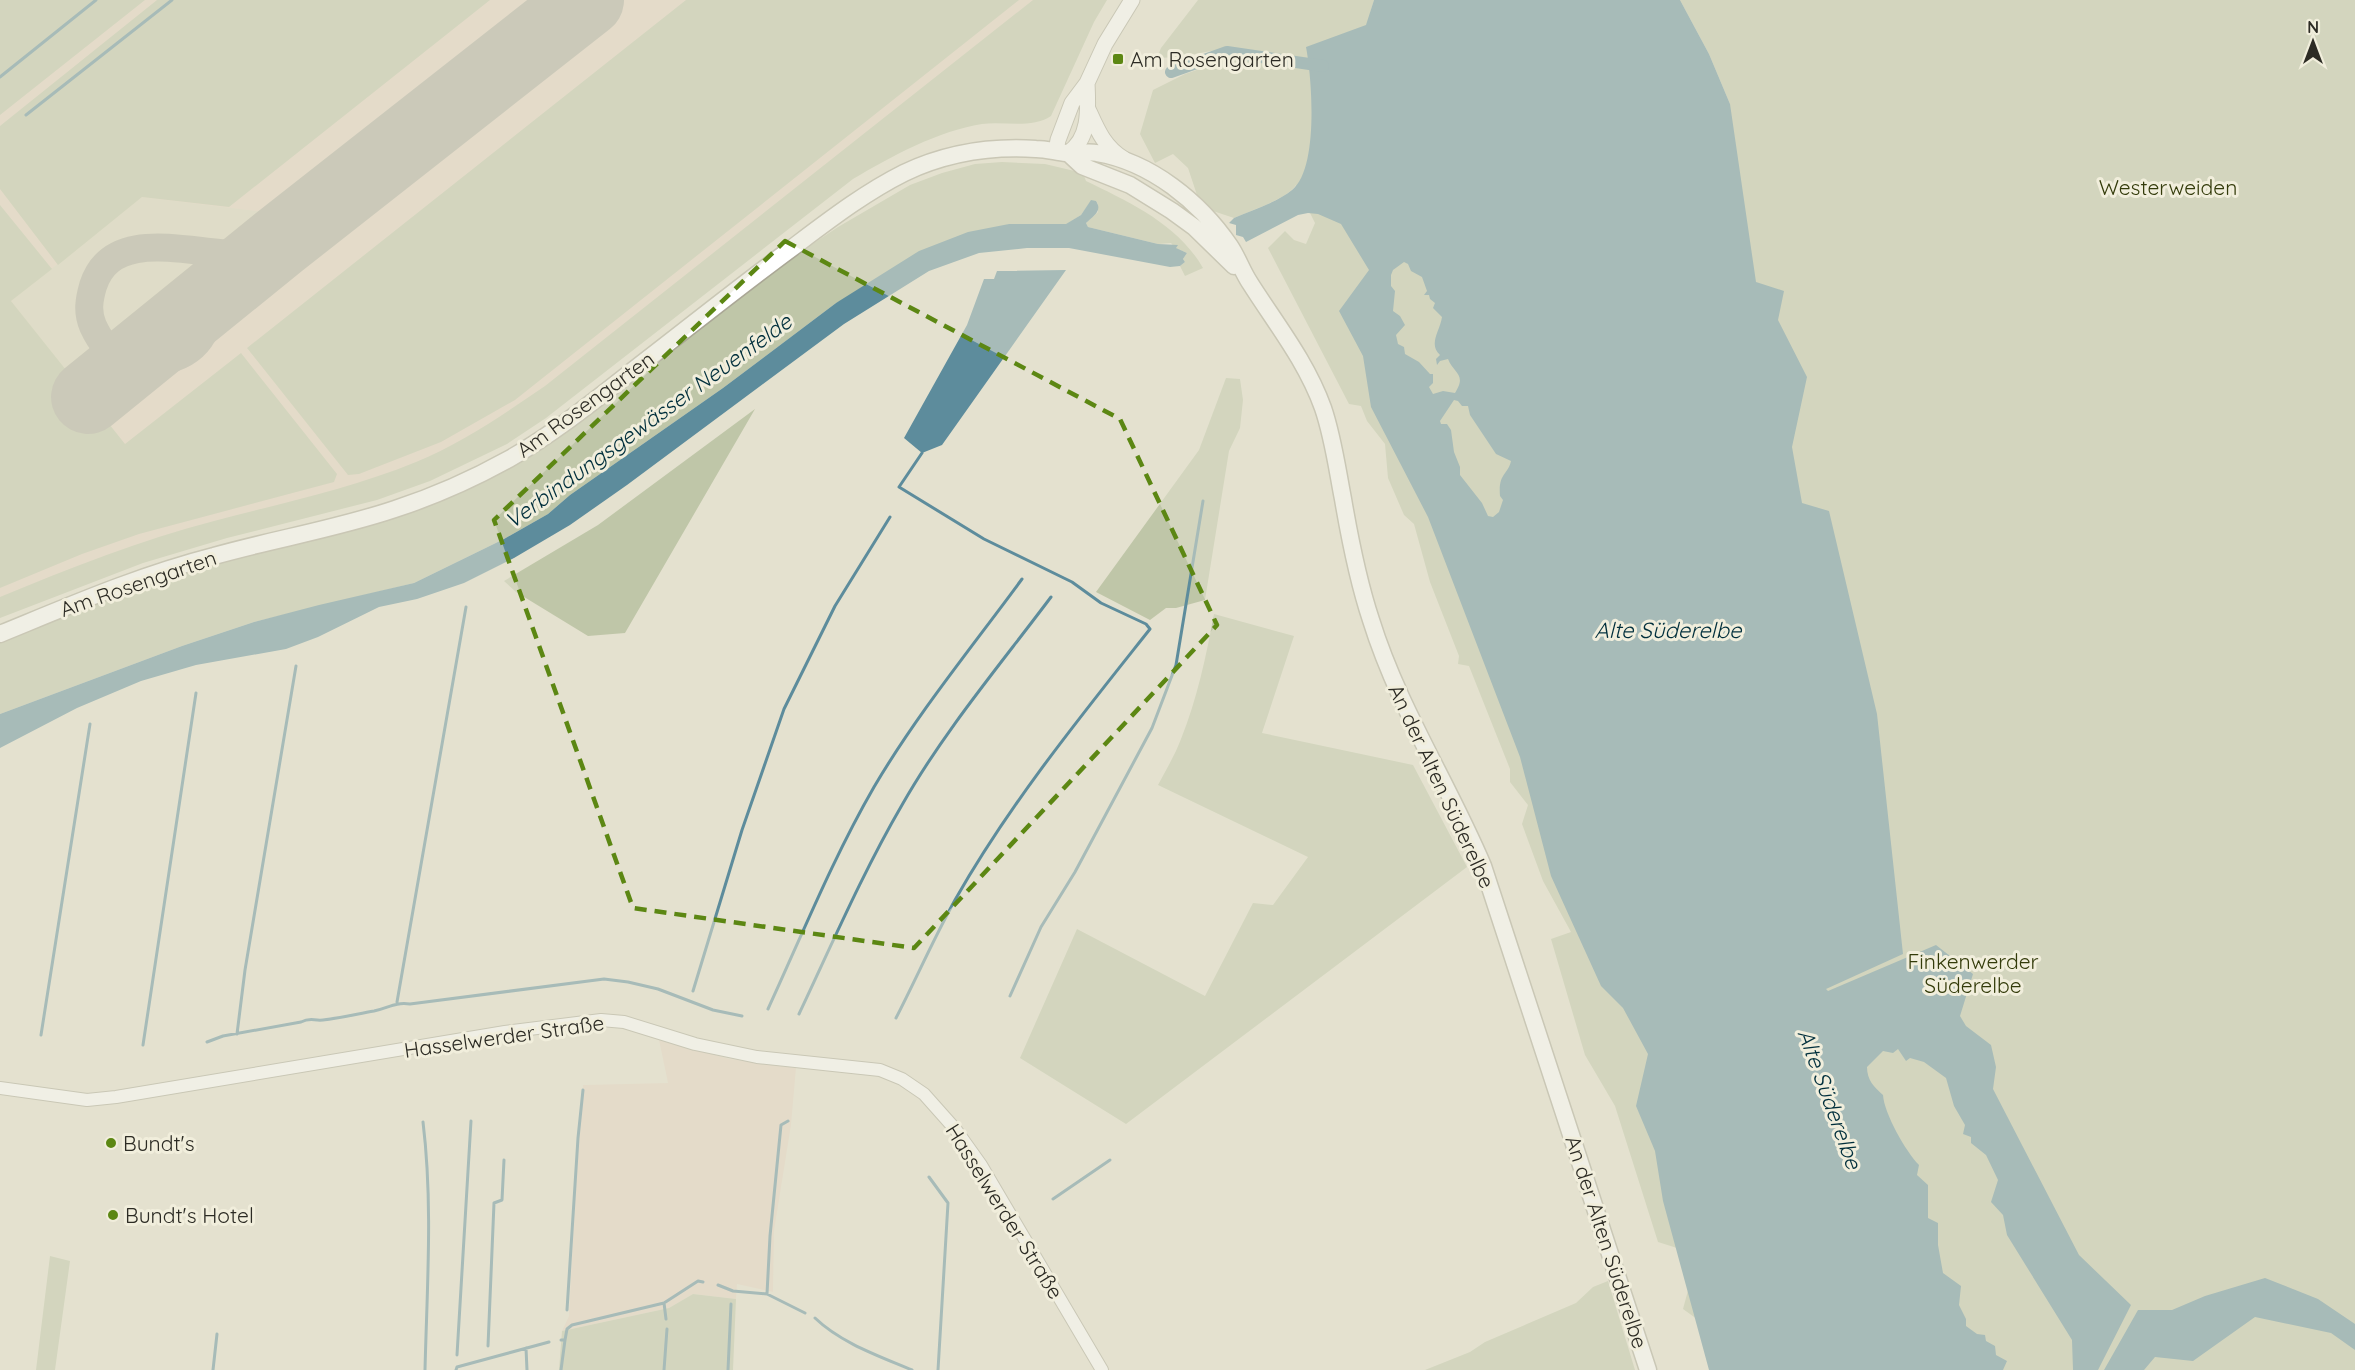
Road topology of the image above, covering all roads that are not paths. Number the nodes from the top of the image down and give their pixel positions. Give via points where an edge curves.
1 (1131, 0) edge
2 (1087, 83) junction
3 (1088, 108) junction
4 (1062, 152) junction
5 (1126, 160) junction
6 (1247, 279) junction
7 (0, 634) edge
8 (0, 1088) edge
9 (1102, 1370) edge
10 (1648, 1370) edge

1 - 2 street
2 - 3 street
2 - 4 street via 1072,103 1058,140
3 - 4 street via 1082,137 1076,147
3 - 5 street via 1105,143
4 - 5 main road, An der Alten Süderelbe via 1094,152
4 - 6 main road, An der Alten Süderelbe via 1082,166 1130,185 1172,211
4 - 7 main road, Am Rosengarten via 1017,148 974,151 930,162 886,183 851,204 757,274 569,420 511,458 469,479 386,512 141,578
5 - 6 main road, An der Alten Süderelbe via 1163,181 1202,213 1235,254
6 - 10 main road, An der Alten Süderelbe via 1296,351 1321,402 1371,622 1396,688 1483,866
8 - 9 street, Hasselwerder Straße via 87,1100 116,1097 504,1032 601,1020 624,1022 695,1044 758,1057 880,1070 924,1094 956,1130 981,1165

